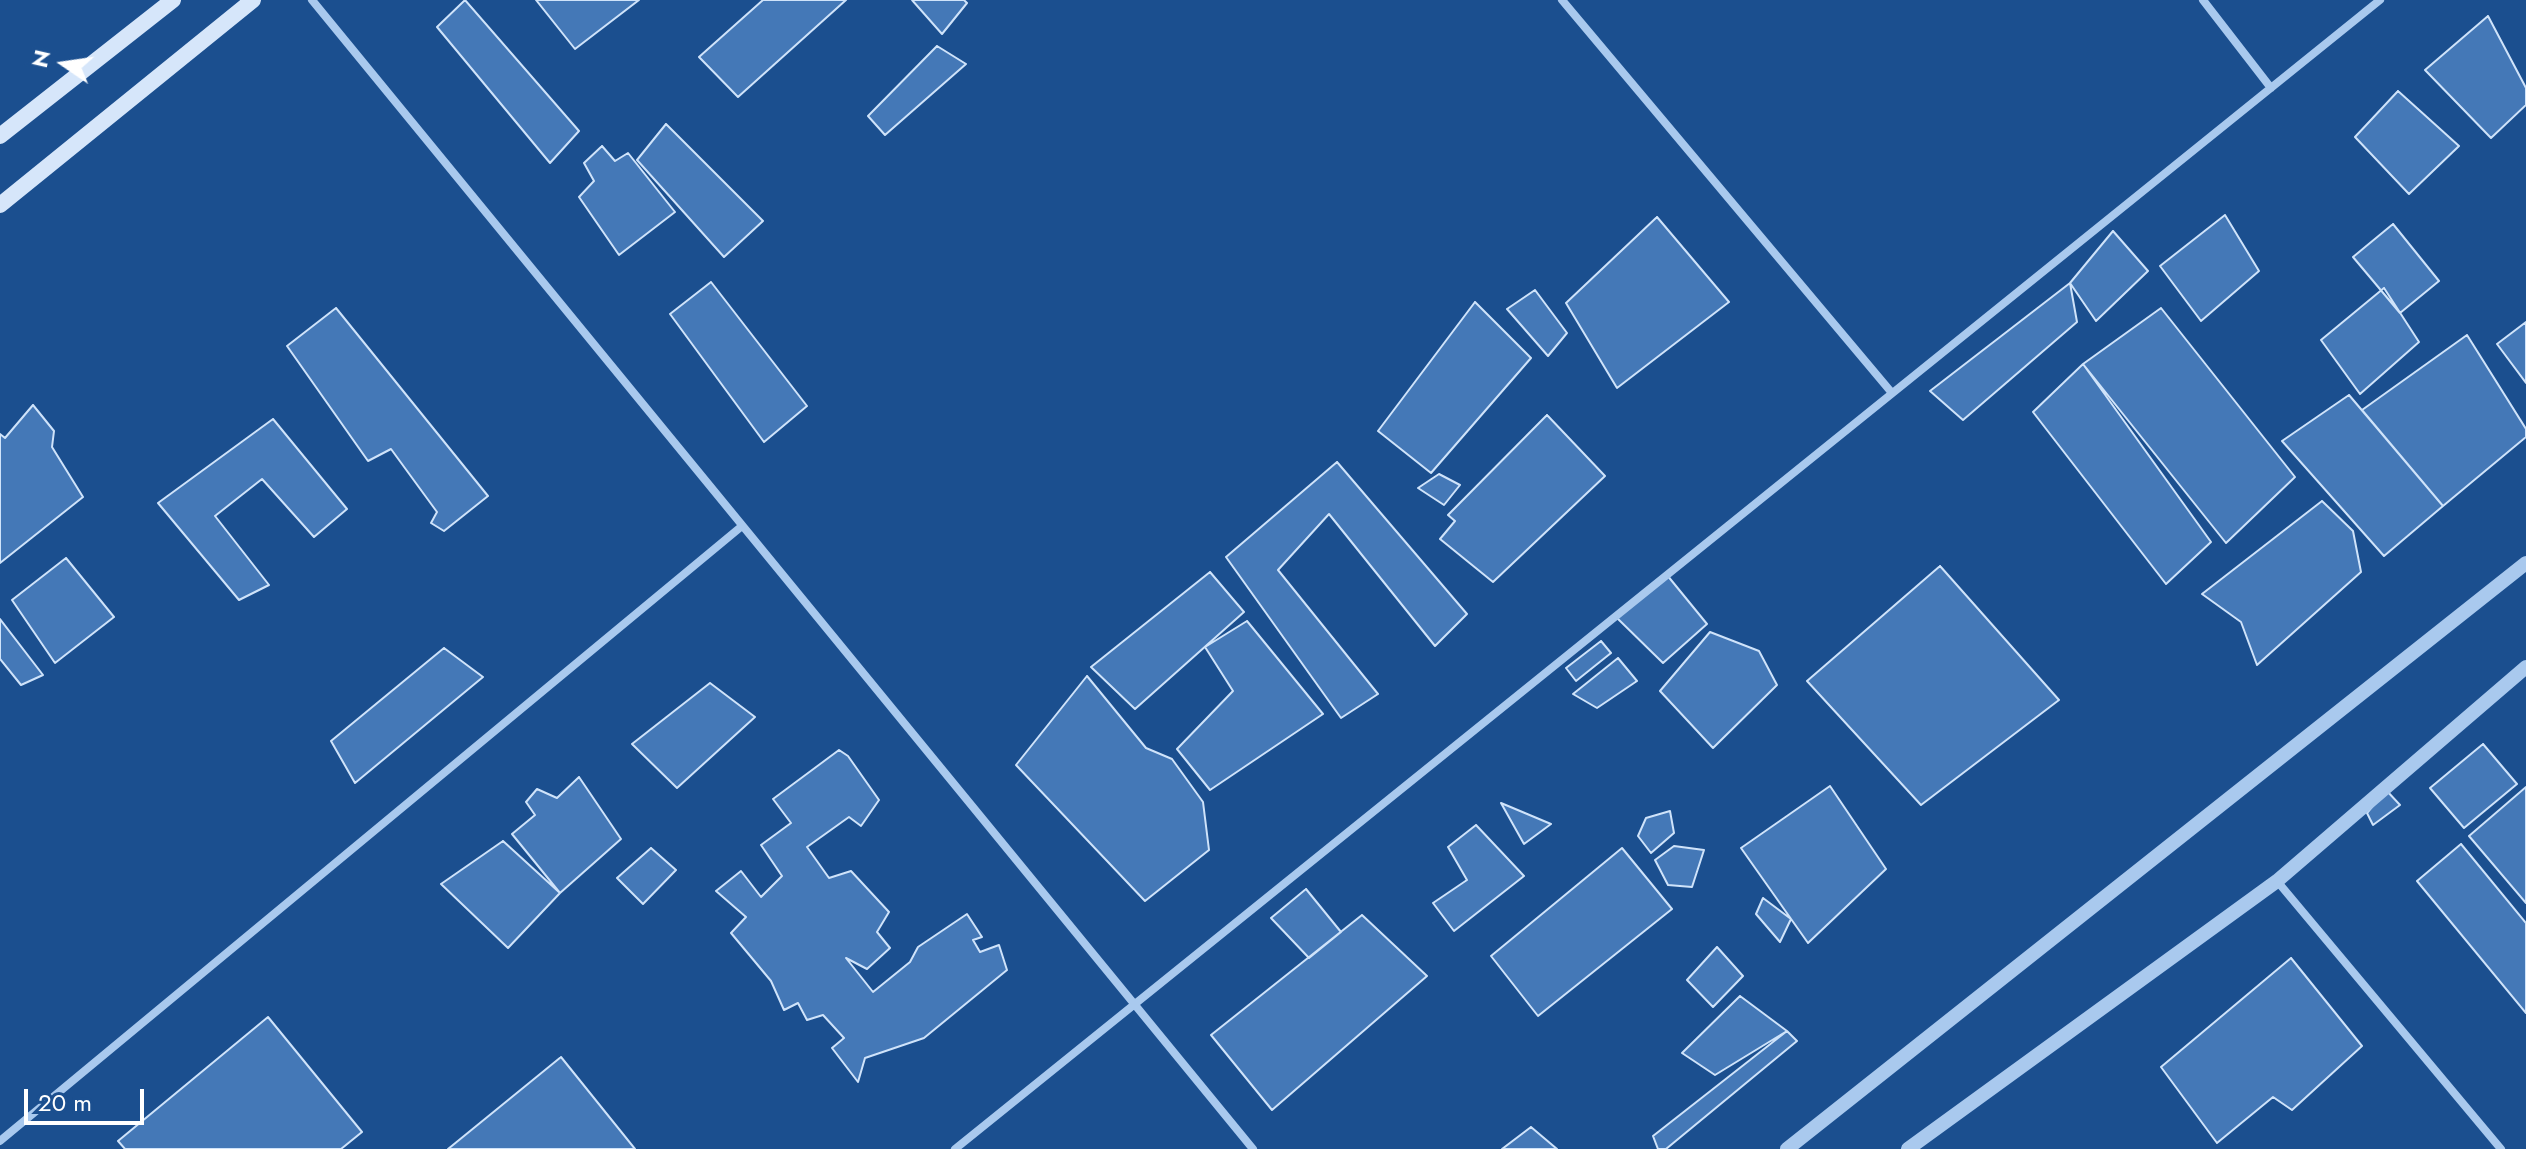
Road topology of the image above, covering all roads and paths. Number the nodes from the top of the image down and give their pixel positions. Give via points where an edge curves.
1 (173, 0) edge
2 (253, 0) edge
3 (312, 0) edge
4 (1562, 0) edge
5 (2203, 0) edge
6 (2380, 0) edge
7 (2271, 88) junction
8 (0, 136) edge
9 (0, 205) edge
10 (1892, 393) junction
11 (742, 526) junction
12 (2526, 563) edge
13 (2526, 667) edge
14 (2277, 881) junction
15 (1134, 1005) junction
16 (0, 1141) edge
17 (955, 1149) edge
18 (1253, 1149) edge
19 (1787, 1149) edge
20 (1908, 1149) edge
21 (2501, 1149) edge

1 - 8 main road
2 - 9 main road
3 - 11 street
4 - 10 street
5 - 7 street
6 - 7 street
7 - 10 street
10 - 15 street
11 - 15 street
11 - 16 street
12 - 19 street
13 - 14 street
14 - 20 street
14 - 21 street
15 - 17 street
15 - 18 street

